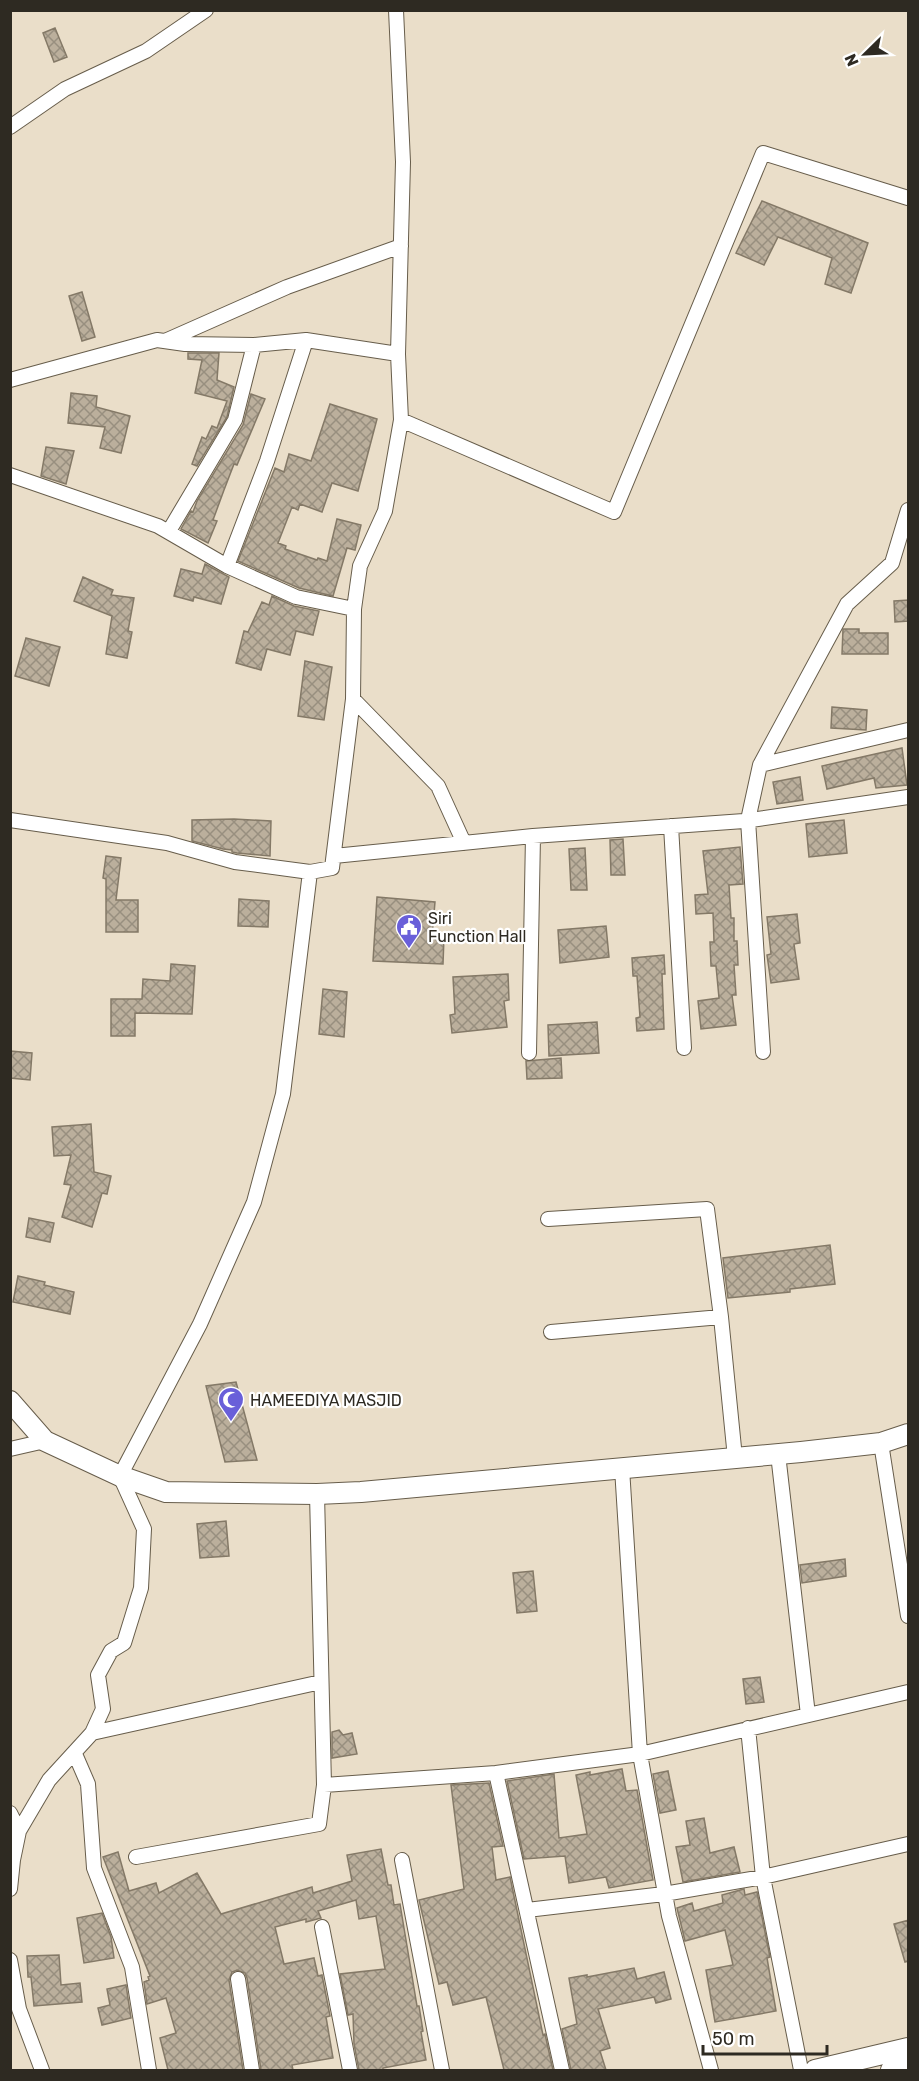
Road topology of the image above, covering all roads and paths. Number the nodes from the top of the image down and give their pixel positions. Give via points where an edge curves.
1 (206, 10) edge
2 (396, 10) edge
3 (10, 127) edge
4 (909, 198) edge
5 (401, 246) junction
6 (306, 340) junction
7 (165, 341) junction
8 (254, 345) junction
9 (398, 354) junction
10 (10, 380) edge
11 (400, 420) junction
12 (10, 475) edge
13 (909, 510) edge
14 (169, 531) junction
15 (227, 566) junction
16 (354, 609) junction
17 (353, 699) junction
18 (909, 730) edge
19 (760, 765) junction
20 (909, 797) edge
21 (10, 820) edge
22 (748, 820) junction
23 (671, 826) junction
24 (532, 836) junction
25 (464, 843) junction
26 (334, 856) junction
27 (310, 872) junction
28 (684, 1048) dead end
29 (763, 1052) dead end
30 (529, 1053) dead end
31 (548, 1219) dead end
32 (722, 1317) junction
33 (551, 1332) dead end
34 (10, 1401) edge
35 (909, 1434) edge
36 (45, 1441) junction
37 (881, 1443) junction
38 (10, 1449) edge
39 (778, 1454) junction
40 (735, 1458) junction
41 (622, 1468) junction
42 (120, 1476) junction
43 (317, 1494) junction
44 (909, 1616) edge
45 (321, 1682) junction
46 (909, 1692) edge
47 (808, 1715) junction
48 (748, 1728) junction
49 (92, 1733) junction
50 (75, 1754) junction
51 (640, 1754) junction
52 (496, 1773) junction
53 (324, 1785) junction
54 (10, 1813) edge
55 (15, 1834) edge
56 (909, 1844) edge
57 (136, 1857) dead end
58 (402, 1860) dead end
59 (763, 1877) junction
60 (10, 1890) edge
61 (664, 1894) junction
62 (527, 1910) junction
63 (322, 1927) dead end
64 (10, 1960) edge
65 (238, 1979) dead end
66 (17, 2022) edge
67 (909, 2048) edge
68 (909, 2065) edge
69 (42, 2070) edge
70 (149, 2070) edge
71 (252, 2070) edge
72 (350, 2070) edge
73 (442, 2070) edge
74 (561, 2070) edge
75 (711, 2070) edge
76 (801, 2070) edge
77 (815, 2070) edge
78 (891, 2070) edge

1 - 3 street via 146,51 65,89
2 - 5 street via 403,162
4 - 11 street via 763,153 614,512
5 - 7 street via 287,287
5 - 9 street
6 - 8 street
6 - 9 street
6 - 15 street via 267,461
7 - 8 street via 185,345
7 - 10 street
8 - 14 street via 235,420
9 - 11 street
11 - 16 street via 385,511 360,566
12 - 14 street
13 - 19 street via 892,563 847,604
14 - 15 street
15 - 16 street via 296,597
16 - 17 street
17 - 25 street via 438,786
17 - 26 street
18 - 19 street
19 - 22 street
20 - 22 street
21 - 27 street via 167,843 234,862
22 - 23 street
22 - 29 street
23 - 24 street
23 - 28 street
24 - 25 street
24 - 30 street
25 - 26 street
26 - 27 street via 332,868
27 - 42 street via 283,1094 254,1202 200,1324
31 - 32 street via 707,1209
32 - 33 street
32 - 40 street
34 - 36 street
35 - 37 street
36 - 38 street
36 - 42 street
37 - 39 street
37 - 44 street
39 - 40 street
39 - 47 street
40 - 41 street
41 - 43 street
41 - 51 street
42 - 43 street via 166,1492
42 - 49 street via 144,1529 141,1588 124,1643 111,1651 98,1675 103,1709
43 - 45 street
45 - 49 street
45 - 53 street
46 - 47 street
47 - 48 street
48 - 51 street
48 - 59 street
49 - 50 street
50 - 55 street via 49,1780
50 - 70 street via 88,1784 94,1868 132,1967
51 - 52 street
51 - 61 street
52 - 53 street
52 - 62 street
53 - 57 street via 319,1824
54 - 55 street
55 - 60 street
56 - 59 street
58 - 73 street
59 - 61 street
59 - 76 street
61 - 62 street
61 - 75 street
62 - 74 street
63 - 72 street
64 - 66 street
65 - 71 street
66 - 69 street
67 - 77 street
68 - 78 street

